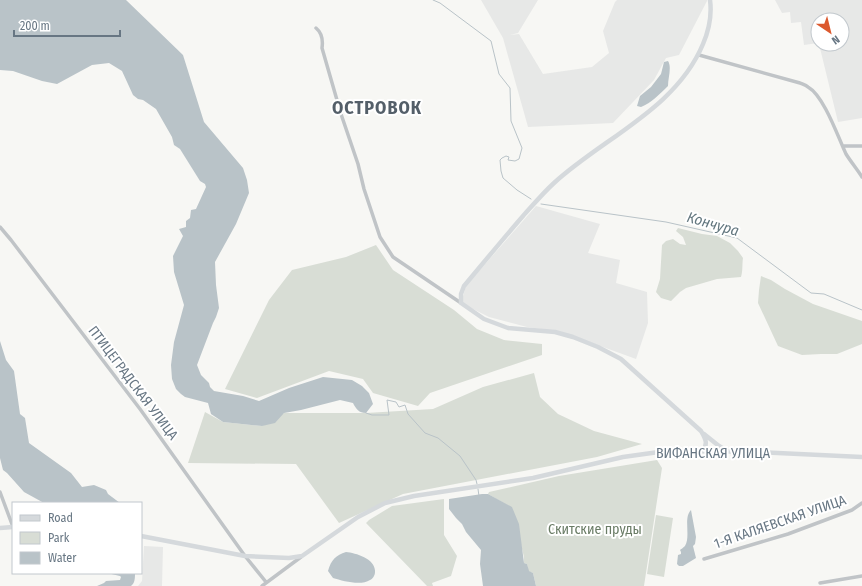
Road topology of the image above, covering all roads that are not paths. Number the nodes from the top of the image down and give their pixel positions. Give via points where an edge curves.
1 (710, 0) edge
2 (316, 28) dead end
3 (699, 55) junction
4 (843, 146) junction
5 (862, 146) edge
6 (862, 177) edge
7 (0, 227) edge
8 (461, 303) junction
9 (701, 431) junction
10 (702, 451) junction
11 (729, 452) junction
12 (862, 457) edge
13 (0, 492) edge
14 (862, 503) edge
15 (12, 524) edge
16 (12, 527) edge
17 (0, 528) edge
18 (142, 536) edge
19 (245, 556) junction
20 (302, 556) junction
21 (704, 559) dead end
22 (862, 576) edge
23 (266, 582) junction
24 (820, 583) dead end
25 (262, 586) edge

1 - 3 main road via 709,27
2 - 8 street via 323,41 322,48 341,114 380,237 393,258
3 - 4 street via 808,87 820,100
3 - 8 main road via 668,95 574,165 543,194 464,286
4 - 5 street
4 - 6 street
7 - 19 street, ПТИЦЕГРАДСКАЯ УЛИЦА via 140,409
8 - 9 main road via 484,318 508,328 555,332 598,347 621,359
9 - 10 main road via 706,439
9 - 11 main road
10 - 11 main road, ВИФАНСКАЯ УЛИЦА
10 - 20 main road, ВИФАНСКАЯ УЛИЦА via 666,451 623,457 533,478 414,496 385,503 358,517
11 - 12 main road, ВИФАНСКАЯ УЛИЦА
13 - 15 street
14 - 21 street, 1-Я КАЛЯЕВСКАЯ УЛИЦА via 852,510 788,534
16 - 17 main road
18 - 19 main road
19 - 20 main road
19 - 23 street, ПТИЦЕГРАДСКАЯ УЛИЦА
20 - 23 street
22 - 24 street
23 - 25 street

